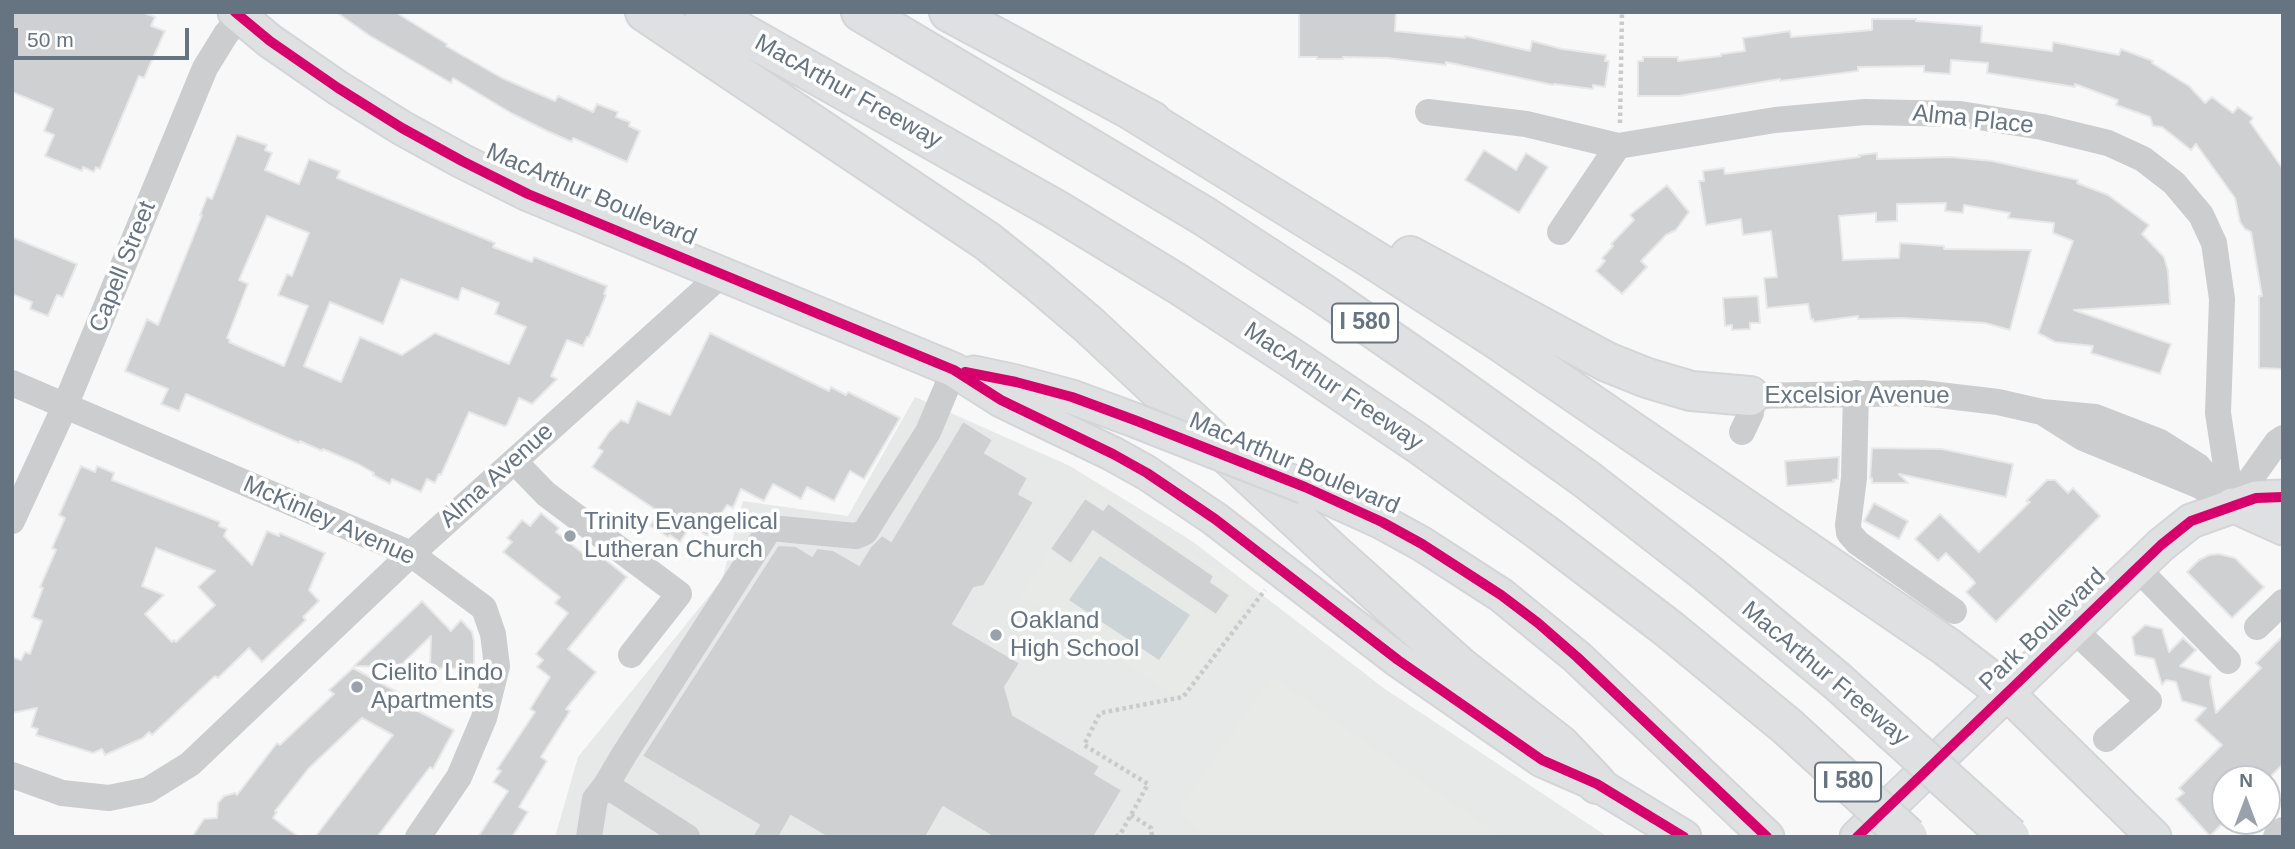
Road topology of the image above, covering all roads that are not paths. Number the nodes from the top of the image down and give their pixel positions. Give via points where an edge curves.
1 (645, 12) edge
2 (705, 12) edge
3 (861, 12) edge
4 (949, 12) edge
5 (238, 15) edge
6 (1131, 110) junction
7 (1428, 111) dead end
8 (1618, 146) junction
9 (1560, 232) dead end
10 (722, 274) junction
11 (954, 370) junction
12 (12, 383) edge
13 (1856, 393) junction
14 (1751, 396) junction
15 (65, 406) junction
16 (1742, 432) dead end
17 (2283, 438) edge
18 (514, 461) junction
19 (2283, 497) edge
20 (2232, 505) junction
21 (12, 521) edge
22 (2283, 528) edge
23 (411, 554) junction
24 (2137, 568) junction
25 (2283, 602) edge
26 (1954, 611) dead end
27 (2257, 627) dead end
28 (2074, 630) junction
29 (631, 655) dead end
30 (2228, 661) dead end
31 (2008, 694) junction
32 (2106, 739) dead end
33 (12, 775) edge
34 (1597, 784) junction
35 (606, 785) junction
36 (2283, 830) edge
37 (418, 837) edge
38 (589, 837) edge
39 (687, 837) edge
40 (1684, 837) edge
41 (1767, 837) edge
42 (1857, 837) edge
43 (1908, 837) edge
44 (2010, 837) edge
45 (2154, 837) edge
46 (2276, 837) edge

1 - 34 highway via 987,241 1036,280 1333,553 1459,666 1560,745
2 - 43 highway, MacArthur Freeway / I 580, bridge via 1055,209 1178,284 1419,444 1669,629 1788,727
3 - 44 highway, MacArthur Freeway / I 580, bridge via 1193,209 1325,295 1586,479 1836,681
4 - 6 highway
5 - 10 main road, MacArthur Boulevard via 338,88 462,161 528,194
5 - 15 street, Capell Street via 205,68
6 - 14 highway via 1607,362 1691,391
6 - 31 highway via 1492,336 1947,647
7 - 8 street, Alma Place via 1526,124
8 - 9 street
8 - 20 street, Alma Place via 1774,120 1865,111 1960,114 2042,127 2108,143 2143,159 2174,183 2201,215 2214,243 2222,299 2217,413
10 - 11 main road, MacArthur Boulevard
10 - 18 street, Alma Avenue
11 - 34 main road, MacArthur Boulevard via 1002,400 1147,473 1215,519 1398,660 1542,760
11 - 35 street via 928,432 860,536 769,527
11 - 41 main road, MacArthur Boulevard, bridge via 1061,394 1137,421 1305,487 1422,544 1501,595 1577,657
12 - 15 street, McKinley Avenue
13 - 14 street, Excelsior Avenue
13 - 20 street, Excelsior Avenue via 1922,393 2042,412 2083,439 2200,485
13 - 26 street via 1849,533
14 - 16 street, Excelsior Avenue via 1751,413
15 - 21 street, Capell Street
15 - 23 street, McKinley Avenue
17 - 20 street
18 - 23 street, Alma Avenue
18 - 29 street via 546,494 679,594
19 - 20 main road, Park Boulevard
20 - 22 main road
20 - 24 main road, Park Boulevard via 2191,521
23 - 33 street, Alma Avenue via 190,764 148,790 109,798 62,793
23 - 37 street, McKinley Avenue via 484,608 497,666 484,718 459,777
24 - 28 main road, Park Boulevard
24 - 30 street
25 - 27 street
28 - 31 main road, Park Boulevard
28 - 32 street via 2149,701
31 - 42 main road, Park Boulevard
31 - 45 main road
34 - 40 main road, MacArthur Boulevard
35 - 38 street via 595,799
35 - 39 street
36 - 46 street

